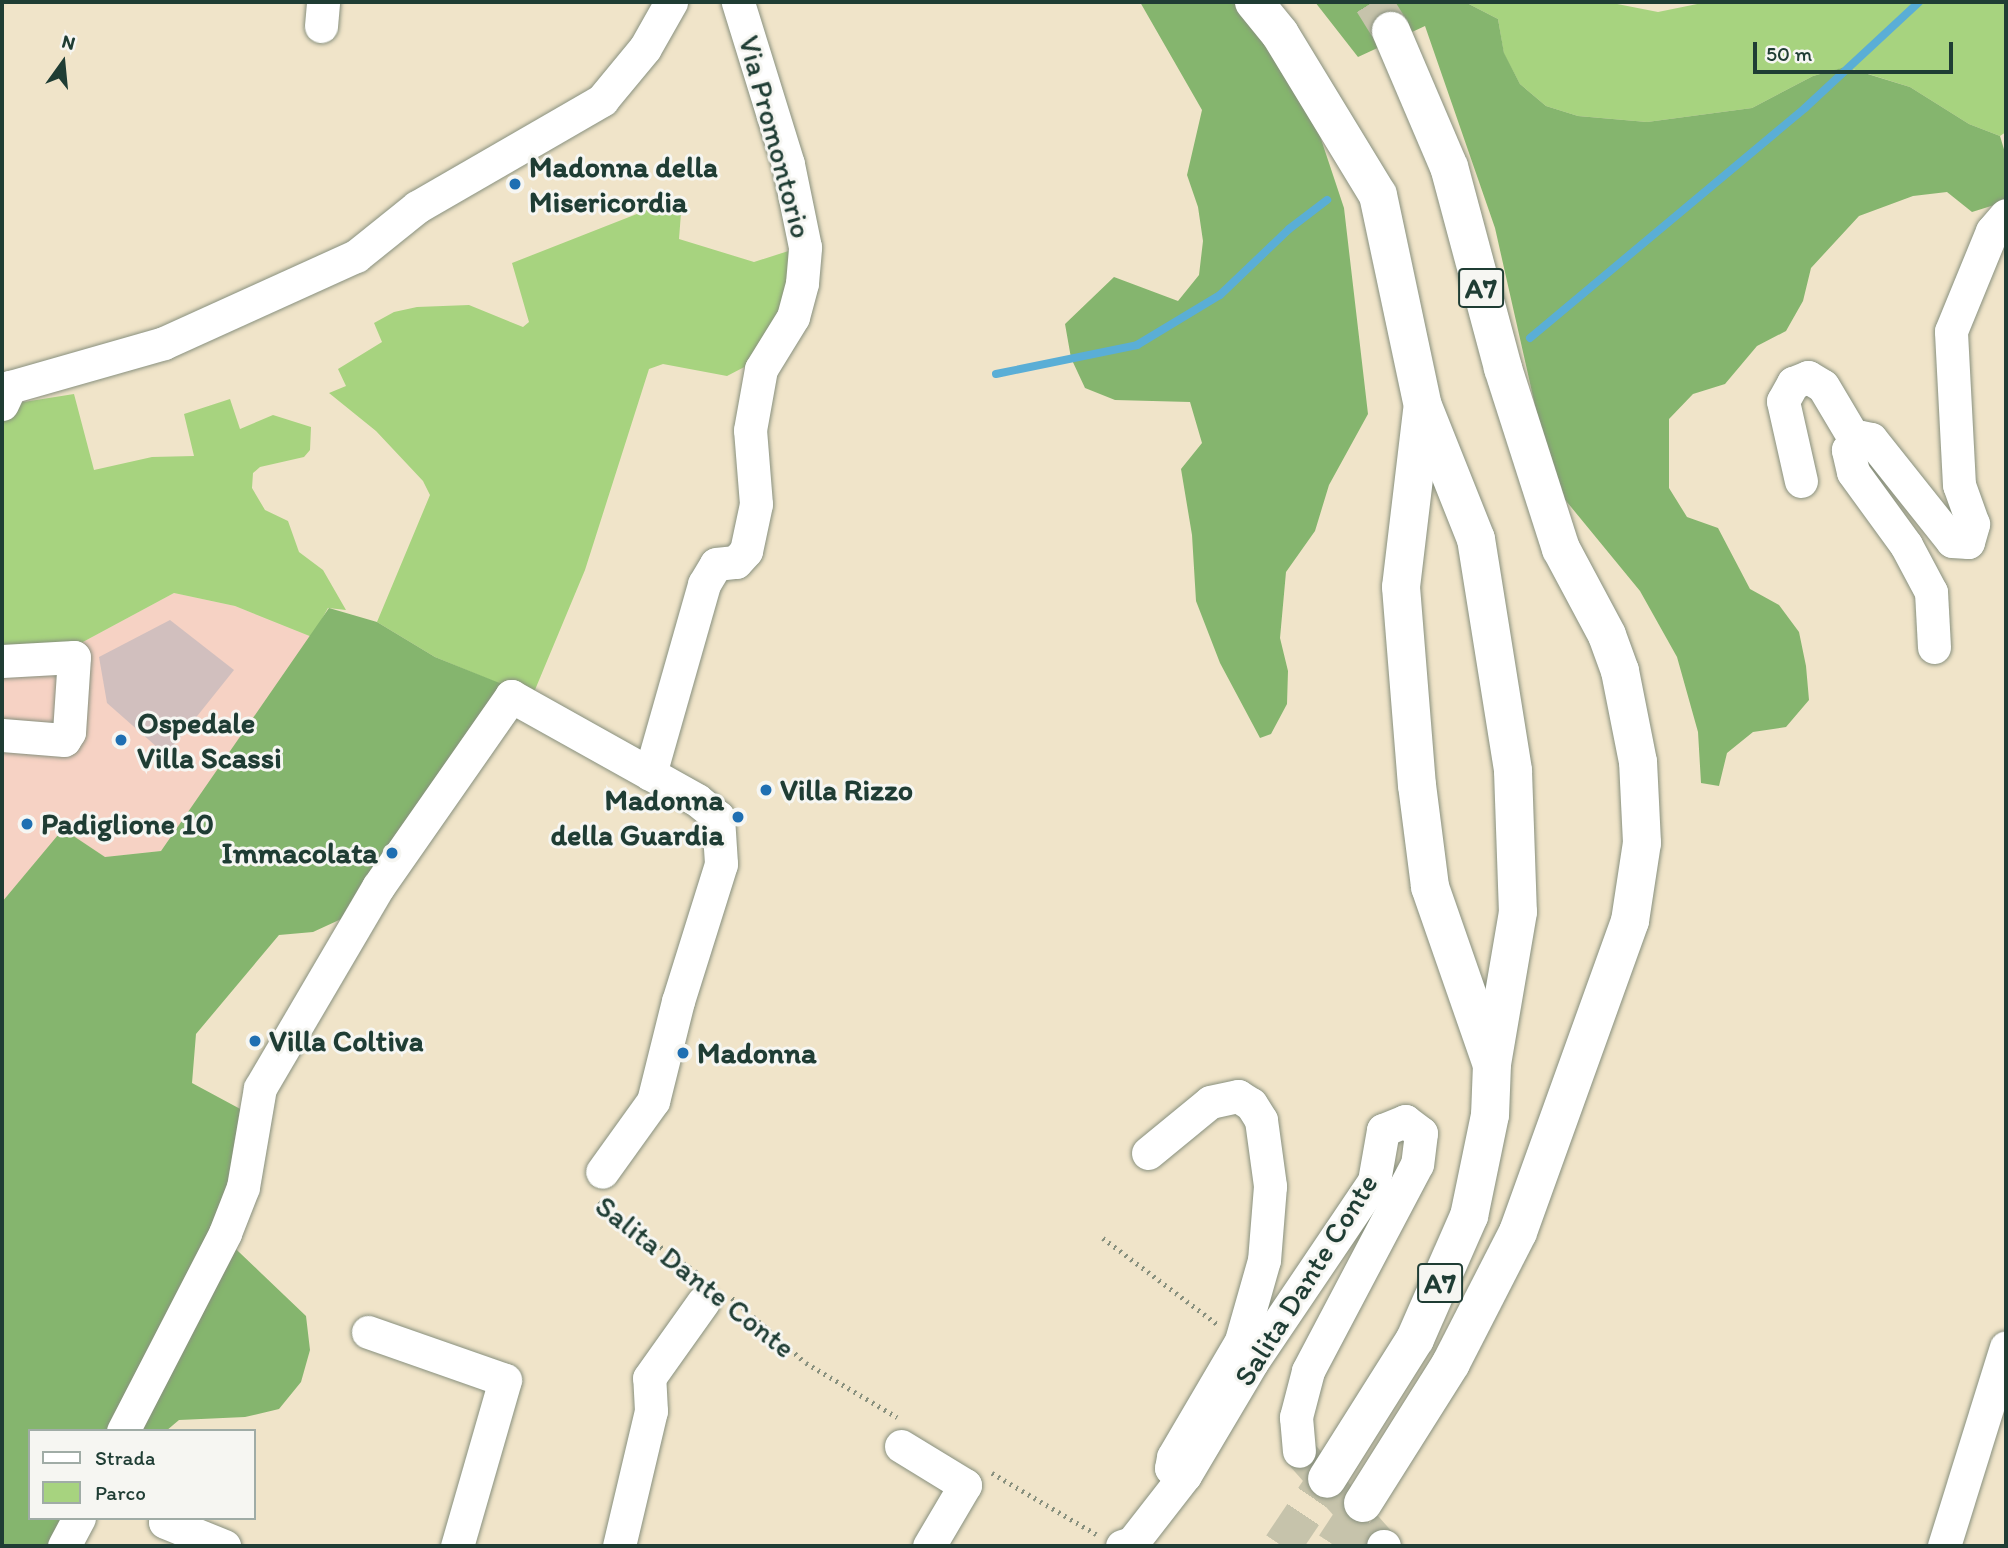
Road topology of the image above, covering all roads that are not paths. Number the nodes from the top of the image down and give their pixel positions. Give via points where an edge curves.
1 (671, 2) edge
2 (738, 2) edge
3 (1254, 2) edge
4 (1391, 31) tunnel mouth
5 (2006, 215) edge
6 (2, 404) edge
7 (1423, 406) junction
8 (1855, 440) junction
9 (1801, 481) dead end
10 (1934, 647) dead end
11 (2, 661) edge
12 (2, 735) edge
13 (650, 774) junction
14 (1492, 1064) junction
15 (1148, 1153) dead end
16 (602, 1172) road end
17 (714, 1292) road end
18 (368, 1332) dead end
19 (2006, 1347) edge
20 (124, 1429) edge
21 (905, 1435) road end
22 (1299, 1451) tunnel mouth
23 (1185, 1475) junction
24 (1327, 1479) tunnel mouth
25 (1363, 1503) tunnel mouth
26 (78, 1520) edge
27 (166, 1520) edge
28 (1114, 1543) edge
29 (64, 1546) edge
30 (224, 1546) edge
31 (457, 1546) edge
32 (619, 1546) edge
33 (929, 1546) edge
34 (1944, 1546) edge

1 - 6 street via 645,48 602,100 417,207 356,256 164,343 10,387
2 - 13 street, Via Promontorio via 788,164 805,247 802,283 793,317 761,369 750,430 756,504 746,551 736,562 716,564 704,584
3 - 7 highway, A7 via 1280,34 1378,195
4 - 25 highway, A7 via 1449,167 1503,368 1561,550 1608,635 1620,671 1638,762 1642,843 1630,921 1518,1232 1451,1363
5 - 8 street via 1992,231 1951,331 1959,485 1973,524 1968,542 1952,541 1879,445 1865,436
7 - 14 highway, A7 via 1401,587 1417,785 1430,887
7 - 14 highway, A7 via 1476,539 1513,771 1518,912
8 - 9 street via 1823,386 1808,377 1793,383 1783,401
8 - 10 street via 1848,450 1853,472 1906,545 1931,592
11 - 12 street via 74,657 69,732 64,740
13 - 16 street, Salita Dante Conte via 718,817 721,864 678,1000 653,1101
13 - 20 street via 511,696 378,887 260,1088 243,1187 225,1233
14 - 24 highway, A7 via 1490,1115 1469,1216 1415,1339
15 - 23 street, Salita Dante Conte via 1217,1098 1237,1096 1258,1114 1272,1203 1264,1260 1241,1341 1173,1457 1171,1468
17 - 32 street via 649,1378 651,1411
18 - 31 street via 505,1380
19 - 34 street
21 - 33 street via 965,1485
22 - 23 street, Salita Dante Conte via 1298,1405 1313,1359 1420,1156 1421,1133 1405,1121 1383,1130 1374,1181 1252,1363
23 - 28 street, Salita Dante Conte via 1132,1543
26 - 29 street
27 - 30 street

